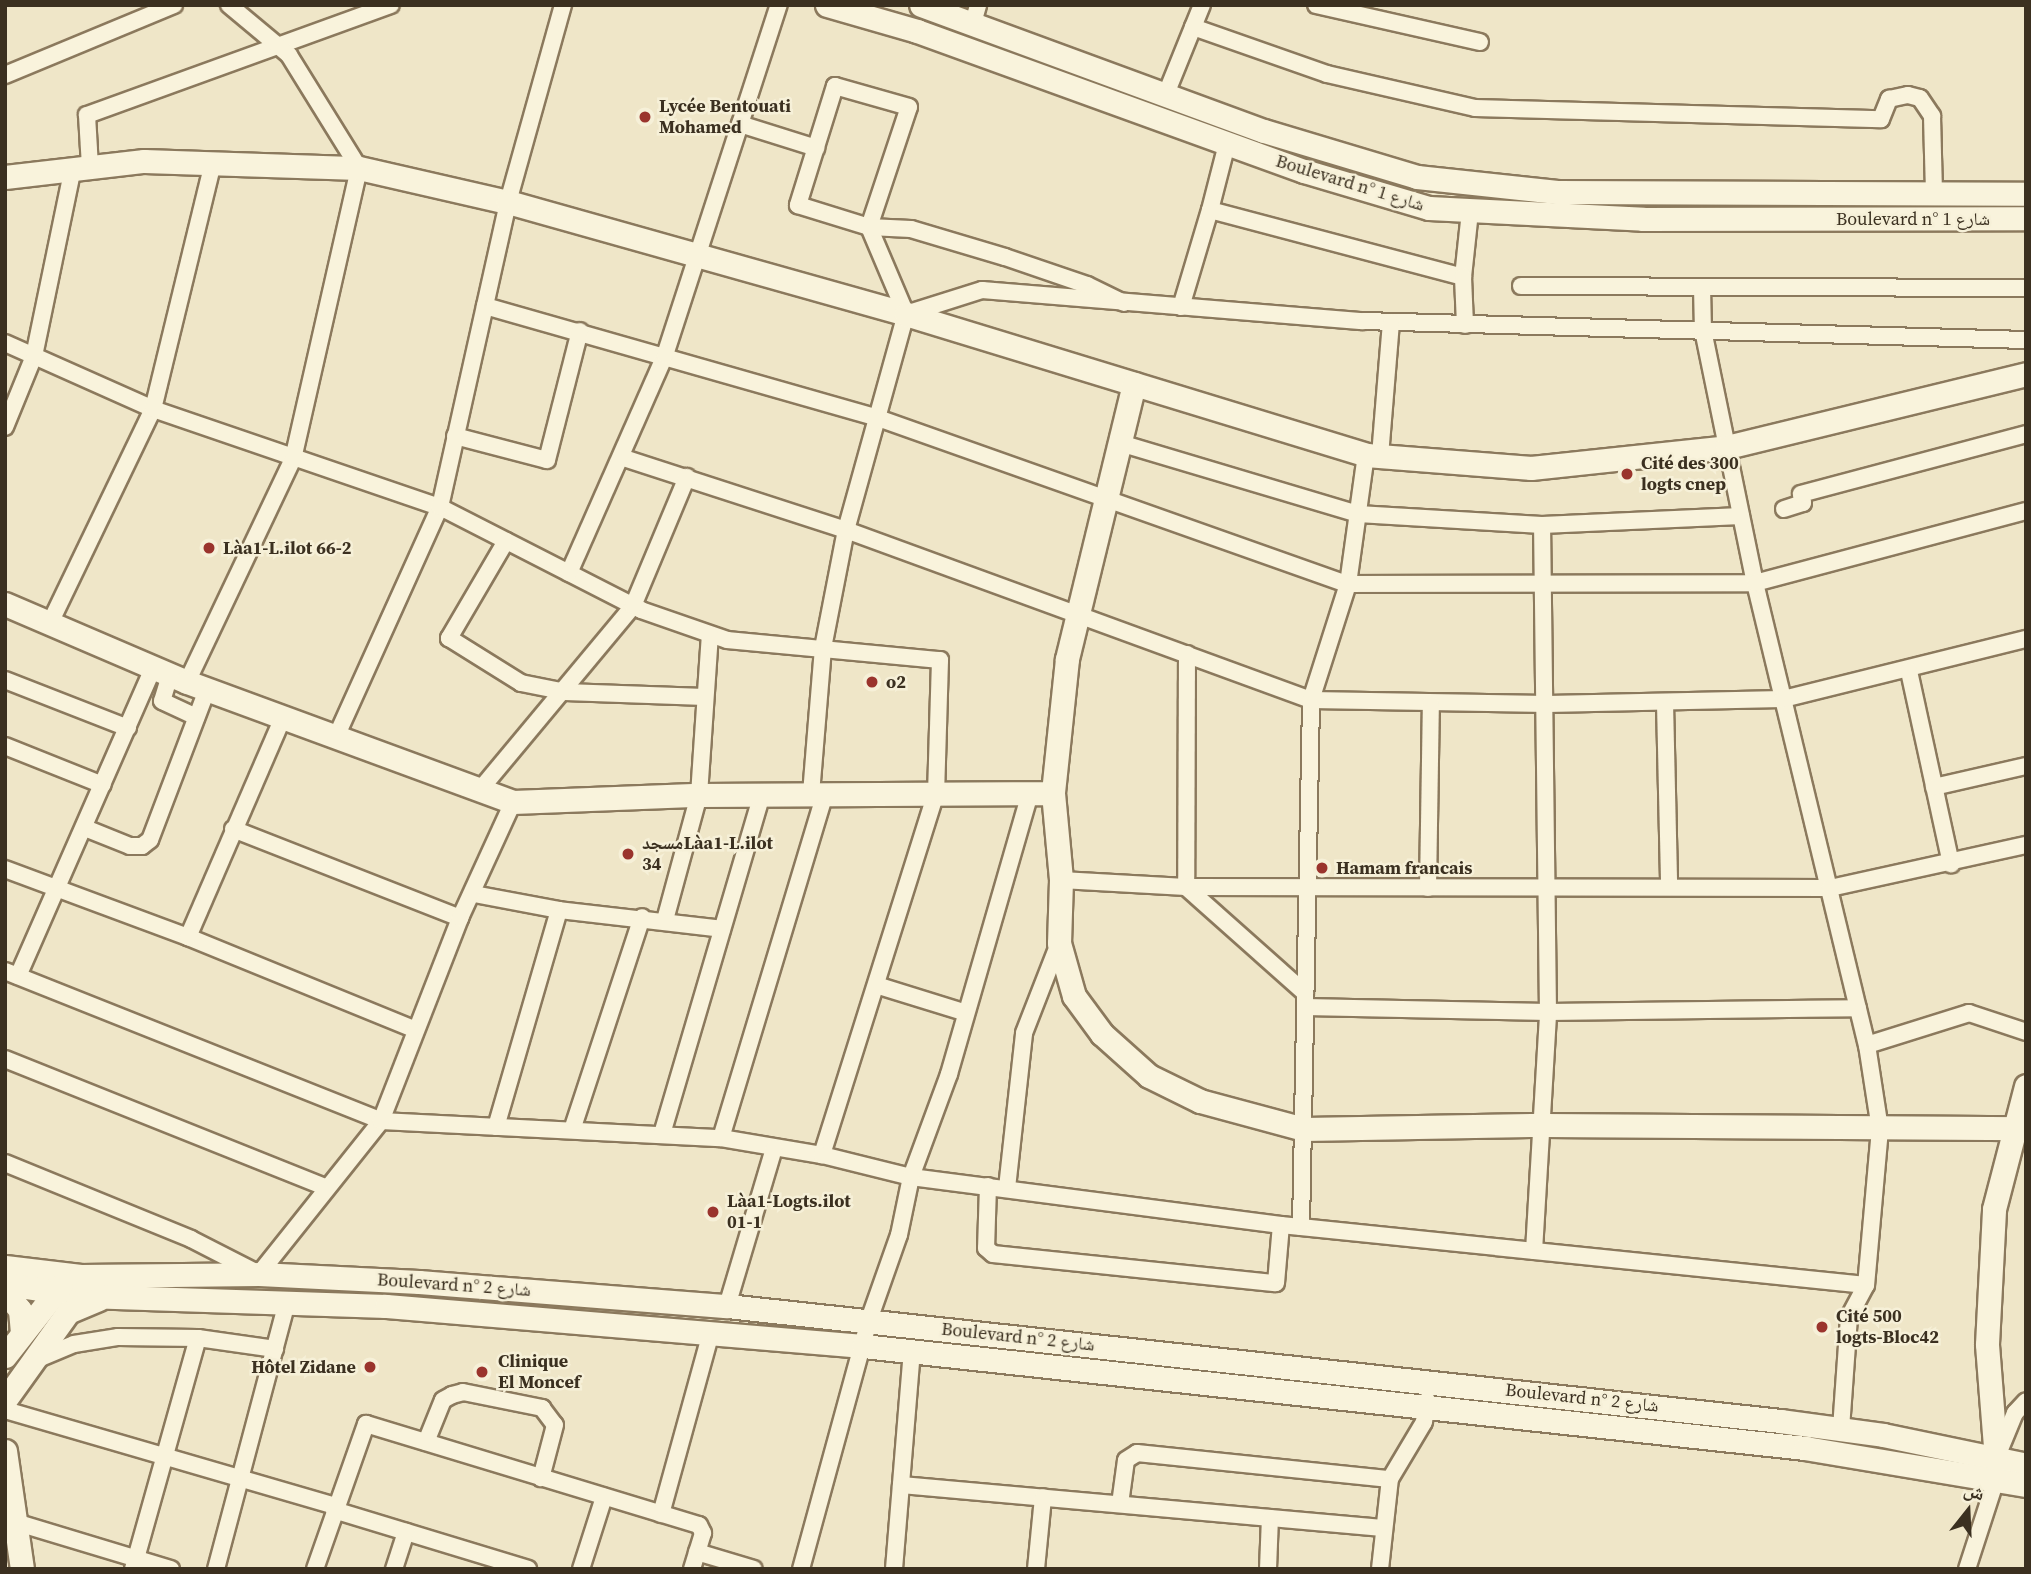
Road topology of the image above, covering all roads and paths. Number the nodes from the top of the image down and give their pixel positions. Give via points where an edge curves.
1 (174, 5) edge
2 (229, 5) edge
3 (391, 5) edge
4 (563, 5) edge
5 (779, 5) edge
6 (827, 5) edge
7 (921, 5) edge
8 (1202, 5) edge
9 (1316, 5) edge
10 (976, 14) edge
11 (1194, 27) junction
12 (1480, 43) dead end
13 (277, 44) junction
14 (5, 75) edge
15 (1166, 94) junction
16 (740, 124) junction
17 (1227, 144) junction
18 (816, 148) junction
19 (213, 162) junction
20 (81, 167) junction
21 (359, 168) junction
22 (5, 177) edge
23 (1934, 193) junction
24 (2026, 194) edge
25 (508, 202) junction
26 (1210, 210) junction
27 (1469, 211) junction
28 (2026, 218) edge
29 (869, 227) junction
30 (696, 257) junction
31 (1463, 277) junction
32 (1521, 286) dead end
33 (1702, 287) junction
34 (2026, 288) edge
35 (1124, 303) junction
36 (485, 306) junction
37 (1181, 307) junction
38 (906, 314) junction
39 (1391, 322) junction
40 (1465, 325) junction
41 (1703, 330) junction
42 (580, 331) junction
43 (2026, 340) edge
44 (5, 343) edge
45 (665, 355) junction
46 (34, 356) junction
47 (2026, 374) edge
48 (1134, 384) junction
49 (153, 409) junction
50 (878, 418) junction
51 (5, 427) edge
52 (2026, 434) edge
53 (455, 436) junction
54 (1120, 443) junction
55 (1727, 447) junction
56 (1373, 455) junction
57 (621, 457) junction
58 (293, 459) junction
59 (687, 477) junction
60 (1104, 495) junction
61 (440, 508) junction
62 (1784, 509) dead end
63 (1358, 514) junction
64 (2025, 515) edge
65 (1741, 516) junction
66 (1542, 524) junction
67 (846, 530) junction
68 (506, 541) junction
69 (569, 573) junction
70 (1755, 583) junction
71 (1348, 584) junction
72 (1539, 585) junction
73 (5, 604) edge
74 (633, 606) junction
75 (1078, 613) junction
76 (50, 623) junction
77 (710, 634) junction
78 (2026, 639) edge
79 (823, 648) junction
80 (1187, 654) junction
81 (1909, 671) junction
82 (179, 679) junction
83 (5, 680) edge
84 (566, 692) junction
85 (704, 697) junction
86 (1783, 699) junction
87 (1311, 700) junction
88 (1665, 703) junction
89 (1431, 704) junction
90 (1547, 704) junction
91 (197, 717) junction
92 (283, 717) junction
93 (128, 728) junction
94 (336, 737) junction
95 (5, 746) edge
96 (2026, 766) edge
97 (103, 785) junction
98 (1934, 787) junction
99 (480, 791) junction
100 (762, 793) junction
101 (936, 793) junction
102 (1054, 793) junction
103 (818, 794) junction
104 (1030, 794) junction
105 (699, 795) junction
106 (513, 802) junction
107 (85, 828) junction
108 (233, 829) junction
109 (2026, 845) edge
110 (1951, 864) junction
111 (5, 869) edge
112 (1061, 880) junction
113 (1547, 885) junction
114 (1669, 886) junction
115 (1186, 887) junction
116 (56, 888) junction
117 (1306, 888) junction
118 (1428, 888) junction
119 (1830, 888) junction
120 (474, 894) junction
121 (559, 910) junction
122 (642, 917) junction
123 (460, 918) junction
124 (665, 920) junction
125 (722, 929) junction
126 (188, 937) junction
127 (1059, 943) junction
128 (11, 973) edge
129 (876, 985) junction
130 (1305, 1000) junction
131 (1857, 1009) junction
132 (963, 1012) junction
133 (1548, 1012) junction
134 (416, 1030) junction
135 (2026, 1032) edge
136 (1867, 1045) junction
137 (5, 1059) edge
138 (2026, 1086) edge
139 (381, 1121) junction
140 (1545, 1125) junction
141 (496, 1127) junction
142 (2020, 1127) edge
143 (1304, 1129) junction
144 (1880, 1129) junction
145 (572, 1130) junction
146 (662, 1134) junction
147 (721, 1138) junction
148 (774, 1148) junction
149 (821, 1155) junction
150 (5, 1163) edge
151 (911, 1177) junction
152 (325, 1186) junction
153 (988, 1186) junction
154 (1007, 1188) junction
155 (1281, 1225) junction
156 (1301, 1227) junction
157 (1534, 1251) junction
158 (5, 1267) edge
159 (32, 1272) junction
160 (259, 1274) junction
161 (80, 1276) junction
162 (5, 1284) edge
163 (1866, 1285) junction
164 (5, 1292) edge
165 (53, 1292) junction
166 (103, 1297) junction
167 (287, 1303) junction
168 (727, 1306) junction
169 (869, 1320) junction
170 (59, 1323) junction
171 (22, 1332) junction
172 (711, 1333) junction
173 (198, 1338) junction
174 (863, 1346) junction
175 (275, 1349) junction
176 (912, 1352) junction
177 (5, 1356) edge
178 (25, 1371) junction
179 (1429, 1383) junction
180 (5, 1400) edge
181 (2026, 1401) edge
182 (1426, 1406) junction
183 (5, 1410) edge
184 (1841, 1428) junction
185 (426, 1442) junction
186 (5, 1451) edge
187 (165, 1455) junction
188 (2026, 1465) edge
189 (1996, 1470) junction
190 (240, 1477) junction
191 (541, 1478) junction
192 (1390, 1479) junction
193 (901, 1485) junction
194 (2026, 1485) edge
195 (604, 1497) junction
196 (1043, 1497) junction
197 (1120, 1504) junction
198 (334, 1508) junction
199 (661, 1514) junction
200 (1270, 1518) junction
201 (15, 1522) junction
202 (1383, 1528) junction
203 (406, 1532) junction
204 (697, 1552) junction
205 (134, 1564) edge
206 (505, 1565) edge
207 (22, 1569) edge
208 (172, 1569) edge
209 (216, 1569) edge
210 (315, 1569) edge
211 (394, 1569) edge
212 (528, 1569) edge
213 (581, 1569) edge
214 (692, 1569) edge
215 (754, 1569) edge
216 (801, 1569) edge
217 (894, 1569) edge
218 (1036, 1569) edge
219 (1268, 1569) edge
220 (1380, 1569) edge
221 (1967, 1569) edge

1 - 14 street
2 - 13 street
3 - 13 street
4 - 25 street
5 - 16 street
6 - 17 main road, Boulevard n° شارع 1 via 917,30
7 - 10 main road, Boulevard n° شارع 1
8 - 11 street
9 - 12 street
10 - 15 main road, Boulevard n° شارع 1
11 - 15 street
11 - 23 street via 1327,74 1475,108 1881,119 1889,99 1908,95 1920,98 1932,116
13 - 20 street via 87,115
13 - 21 street via 289,55
15 - 23 main road, Boulevard n° شارع 1 via 1344,157 1418,177 1469,184 1557,192
16 - 18 street
16 - 30 street
17 - 26 street
17 - 27 main road, Boulevard n° شارع 1 via 1375,195 1429,208
18 - 29 street via 798,205
18 - 29 street via 835,86 909,107
19 - 20 main road
19 - 21 main road
19 - 49 street
20 - 22 main road
20 - 46 street
21 - 25 main road
21 - 58 street
23 - 24 main road, Boulevard n° شارع 1
25 - 30 main road
25 - 36 street
26 - 31 street
26 - 37 street
27 - 28 main road, Boulevard n° شارع 1 via 1681,219
27 - 31 street
29 - 35 street via 911,229 1087,285
29 - 38 street
30 - 38 main road
30 - 45 street
31 - 40 street
32 - 33 street
33 - 34 street
33 - 41 street
35 - 37 street
35 - 38 street via 982,290
36 - 42 street
36 - 53 street
37 - 39 street
38 - 48 main road
38 - 50 street
39 - 40 street
39 - 56 street
40 - 41 street
41 - 43 street
41 - 55 street
42 - 45 street
42 - 53 street via 547,460
44 - 46 street
45 - 50 street
45 - 57 street
46 - 49 street
46 - 51 street
47 - 55 main road
48 - 54 main road
48 - 56 main road
49 - 58 street
49 - 76 street
50 - 60 street
50 - 67 street
52 - 62 street via 1801,494 1803,503
53 - 61 street
54 - 60 main road
54 - 63 street
55 - 56 main road via 1531,468
55 - 65 street
56 - 63 street
57 - 59 street
57 - 69 street
58 - 61 street
58 - 82 street
59 - 67 street
59 - 74 street
60 - 71 street
60 - 75 main road
61 - 68 street
61 - 94 street
63 - 66 street
63 - 71 street
64 - 70 street
65 - 66 street
65 - 70 street
66 - 72 street
67 - 75 street
67 - 79 street
68 - 69 street
68 - 84 street via 449,638 521,683
69 - 74 street
70 - 72 street
70 - 86 street
71 - 72 street
71 - 87 street
72 - 90 street
73 - 76 main road
74 - 77 street
74 - 84 street
75 - 80 street
75 - 102 main road via 1067,659
76 - 82 main road
77 - 79 street via 727,640
77 - 85 street
78 - 81 street
79 - 101 street via 940,660
79 - 103 street
80 - 87 street
80 - 115 street
81 - 86 street
81 - 98 street
82 - 91 street
82 - 91 street via 162,702
82 - 92 main road
82 - 93 street
83 - 93 street
84 - 85 street
84 - 99 street
85 - 105 street
86 - 88 street
86 - 119 street
87 - 89 street
87 - 117 street
88 - 90 street
88 - 114 street
89 - 90 street
89 - 118 street
90 - 113 street
91 - 107 street via 150,840 130,846
92 - 94 main road
92 - 108 street
93 - 97 street
94 - 99 main road
95 - 97 street
96 - 98 street
97 - 107 street
98 - 110 street
99 - 106 main road
100 - 103 main road
100 - 105 main road
100 - 125 street
101 - 103 main road
101 - 104 main road
101 - 129 street
102 - 104 main road
102 - 112 main road
103 - 147 street
104 - 132 street
105 - 106 main road
105 - 124 street
106 - 120 street
107 - 116 street
108 - 123 street
108 - 126 street
109 - 110 street
110 - 119 street
111 - 116 street
112 - 115 street
112 - 127 main road
113 - 114 street
113 - 118 street
113 - 133 street
114 - 119 street
115 - 117 street
115 - 130 street
116 - 126 street
116 - 128 street
117 - 118 street
117 - 130 street
119 - 131 street
120 - 121 street
120 - 123 street
121 - 122 street
121 - 141 street
122 - 124 street
122 - 145 street
123 - 134 street
124 - 125 street
125 - 146 street
126 - 134 street
127 - 143 main road via 1074,996 1102,1034 1149,1076 1199,1101
127 - 154 street via 1024,1033
128 - 139 street
129 - 132 street
129 - 149 street
130 - 133 street
130 - 143 street
131 - 133 street
131 - 136 street
132 - 151 street via 948,1074
133 - 140 street
134 - 139 street
135 - 136 street via 1969,1013
136 - 144 street
137 - 152 street
138 - 142 main road
139 - 141 street
139 - 152 street
140 - 143 main road
140 - 144 main road
140 - 157 street
141 - 145 street
142 - 144 main road
142 - 189 main road via 1994,1209 1987,1344
143 - 156 street
144 - 163 street
145 - 146 street
146 - 147 street
147 - 148 street
148 - 149 street
148 - 168 street
149 - 151 street
150 - 160 street via 191,1239
151 - 153 street
151 - 169 street via 899,1235
152 - 160 street
153 - 154 street
153 - 155 street via 986,1248 993,1254 1276,1283
154 - 155 street
155 - 156 street
156 - 157 street
157 - 163 street
158 - 159 main road, Boulevard n° شارع 2
159 - 161 main road, Boulevard n° شارع 2
159 - 165 main road
160 - 161 main road, Boulevard n° شارع 2
160 - 168 main road, Boulevard n° شارع 2
161 - 165 main road
162 - 165 main road, Boulevard n° شارع 2
163 - 184 street via 1849,1317
164 - 171 main road via 20,1310
165 - 166 main road, Boulevard n° شارع 2
165 - 170 main road via 61,1304
165 - 171 main road
166 - 167 main road, Boulevard n° شارع 2
166 - 170 main road via 68,1312
167 - 172 main road, Boulevard n° شارع 2 via 386,1306
167 - 175 street
168 - 169 main road, Boulevard n° شارع 2
169 - 174 street
169 - 179 main road, Boulevard n° شارع 2
170 - 178 main road
171 - 177 main road
172 - 174 main road, Boulevard n° شارع 2
172 - 199 street
173 - 175 street
173 - 178 street via 74,1344
173 - 187 street
174 - 176 main road, Boulevard n° شارع 2
174 - 216 street
175 - 190 street
176 - 182 main road, Boulevard n° شارع 2
176 - 193 street
177 - 178 street
178 - 180 main road
179 - 182 street
179 - 184 main road, Boulevard n° شارع 2
181 - 189 street via 2015,1413
182 - 189 main road, Boulevard n° شارع 2
182 - 192 street via 1409,1452
183 - 187 street
184 - 189 main road, Boulevard n° شارع 2
185 - 191 street
185 - 191 street via 443,1400 452,1395 463,1392 542,1408 555,1425
185 - 198 street via 363,1426
186 - 201 main road
187 - 190 street
187 - 205 street
188 - 189 main road, Boulevard n° شارع 2
189 - 194 main road, Boulevard n° شارع 2
189 - 221 street
190 - 198 street
190 - 209 street
191 - 195 street
192 - 197 street via 1137,1452 1126,1460
192 - 202 street
193 - 196 street
193 - 217 street
195 - 199 street
195 - 213 street
196 - 197 street
196 - 218 street
197 - 200 street
198 - 203 street
198 - 210 street
199 - 204 street via 703,1528
200 - 202 street
200 - 219 street
201 - 205 street
201 - 207 main road
202 - 220 street
203 - 206 street
203 - 211 street
204 - 214 street
204 - 215 street
205 - 208 street
206 - 212 street

